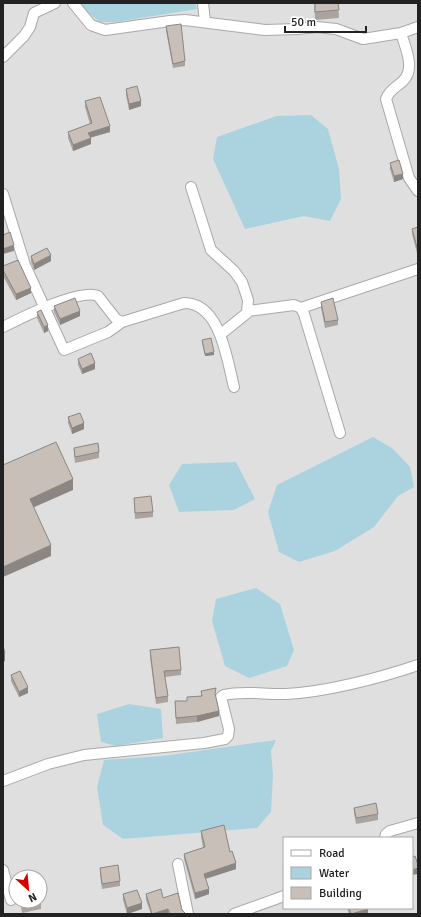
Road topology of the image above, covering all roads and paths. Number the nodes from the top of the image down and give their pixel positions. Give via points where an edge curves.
1 (55, 3) edge
2 (74, 3) edge
3 (203, 3) edge
4 (205, 22) junction
5 (418, 27) edge
6 (401, 33) junction
7 (3, 57) edge
8 (191, 186) dead end
9 (418, 191) edge
10 (3, 194) edge
11 (418, 269) edge
12 (43, 308) junction
13 (301, 308) junction
14 (248, 311) junction
15 (122, 322) junction
16 (3, 327) edge
17 (221, 334) junction
18 (234, 387) dead end
19 (340, 433) dead end
20 (418, 665) edge
21 (3, 781) edge
22 (418, 823) edge
23 (385, 837) edge
24 (178, 864) dead end
25 (3, 870) edge
26 (8, 889) edge
27 (283, 896) edge
28 (188, 914) edge
29 (234, 914) edge

1 - 7 street via 34,14 24,36
2 - 4 street via 91,25 105,30 170,21
3 - 4 street
4 - 6 street via 265,30 318,26 336,29 362,39
5 - 6 street
6 - 9 street via 410,66 408,75 403,82 389,91 386,99 409,178
8 - 14 street via 211,250 238,277 248,300
10 - 12 street via 25,265
11 - 13 street
12 - 15 street via 77,296 95,295 116,319
12 - 15 street via 64,350 108,332
12 - 16 street
13 - 14 street via 294,305
13 - 19 street
14 - 17 street
15 - 17 street via 190,303 200,306
17 - 18 street
20 - 21 street via 310,692 224,695 221,697 228,729 228,736 225,739 84,755 48,764
22 - 23 street via 390,831
24 - 28 street
25 - 26 street
27 - 29 street

